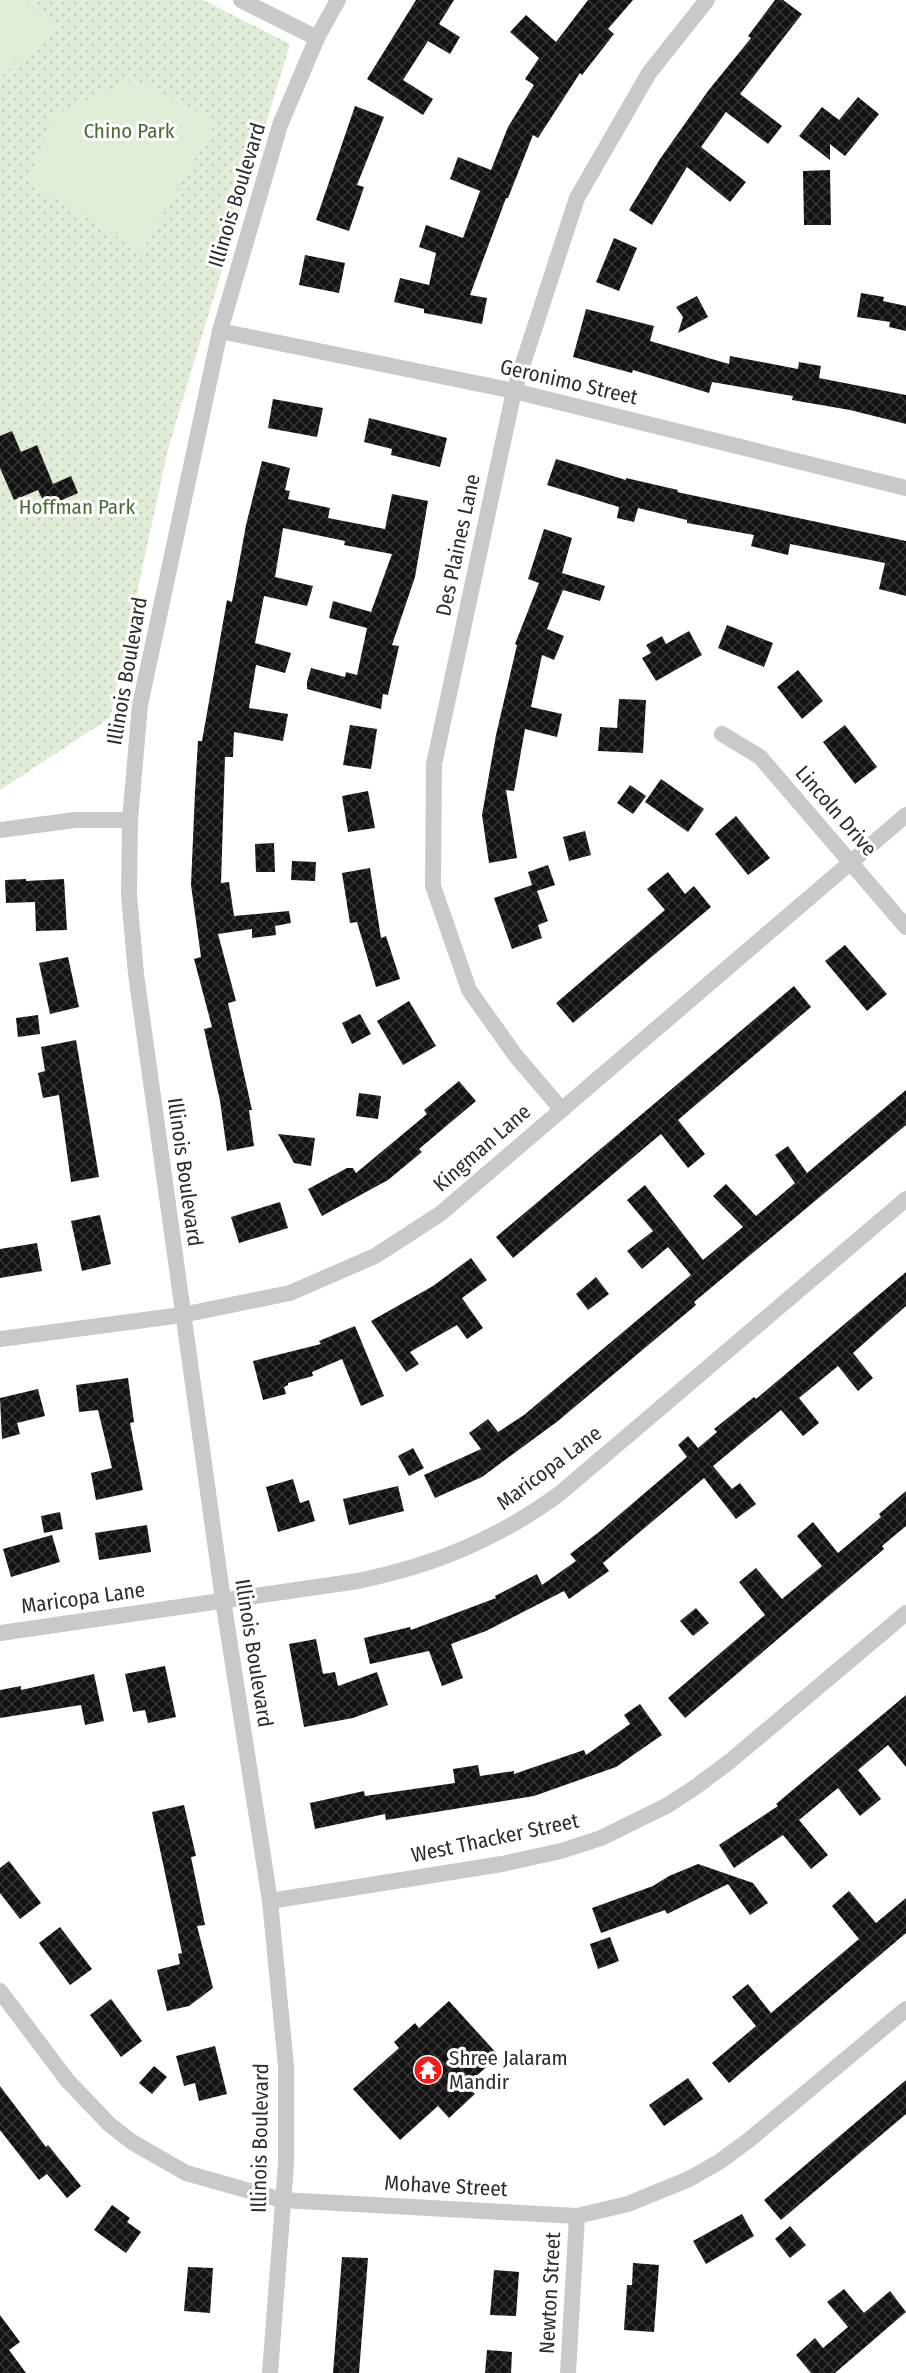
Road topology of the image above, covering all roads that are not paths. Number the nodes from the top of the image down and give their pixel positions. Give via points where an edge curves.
1 (241, 0) edge
2 (338, 0) edge
3 (707, 0) edge
4 (317, 38) junction
5 (220, 331) junction
6 (514, 391) junction
7 (906, 488) edge
8 (722, 734) dead end
9 (906, 815) edge
10 (130, 820) junction
11 (0, 830) edge
12 (851, 862) junction
13 (906, 927) edge
14 (561, 1110) junction
15 (906, 1199) edge
16 (182, 1315) junction
17 (0, 1339) edge
18 (223, 1600) junction
19 (906, 1613) edge
20 (0, 1633) edge
21 (270, 1901) junction
22 (0, 1991) edge
23 (906, 2009) edge
24 (282, 2200) junction
25 (577, 2216) junction
26 (270, 2373) edge
27 (568, 2373) edge

1 - 4 street
2 - 4 street, Illinois Boulevard
3 - 6 street, Des Plaines Lane via 649,73 577,198
4 - 5 street, Illinois Boulevard via 280,125
5 - 6 street, Geronimo Street
5 - 10 street, Illinois Boulevard via 140,705
6 - 7 street, Geronimo Street
6 - 14 street, Des Plaines Lane via 434,764 433,886 468,990
8 - 12 street, Lincoln Drive via 760,757
9 - 12 street, Kingman Lane
10 - 11 street via 75,820
10 - 16 street, Illinois Boulevard via 129,895 136,974
12 - 13 street, Lincoln Drive
12 - 14 street, Kingman Lane
14 - 16 street, Kingman Lane via 440,1214 375,1256 290,1293
15 - 18 street, Maricopa Lane via 558,1495 500,1533 389,1575
16 - 17 street, Kingman Lane
16 - 18 street, Illinois Boulevard
18 - 20 street, Maricopa Lane
18 - 21 street, Illinois Boulevard
19 - 21 street, West Thacker Street via 694,1788 601,1838 502,1864
21 - 24 street, Illinois Boulevard via 288,2110
22 - 24 street, Mohave Street via 74,2088 132,2142 186,2173
23 - 25 street, Mohave Street via 719,2162 628,2204
24 - 25 street, Mohave Street
24 - 26 street, Illinois Boulevard
25 - 27 street, Newton Street

